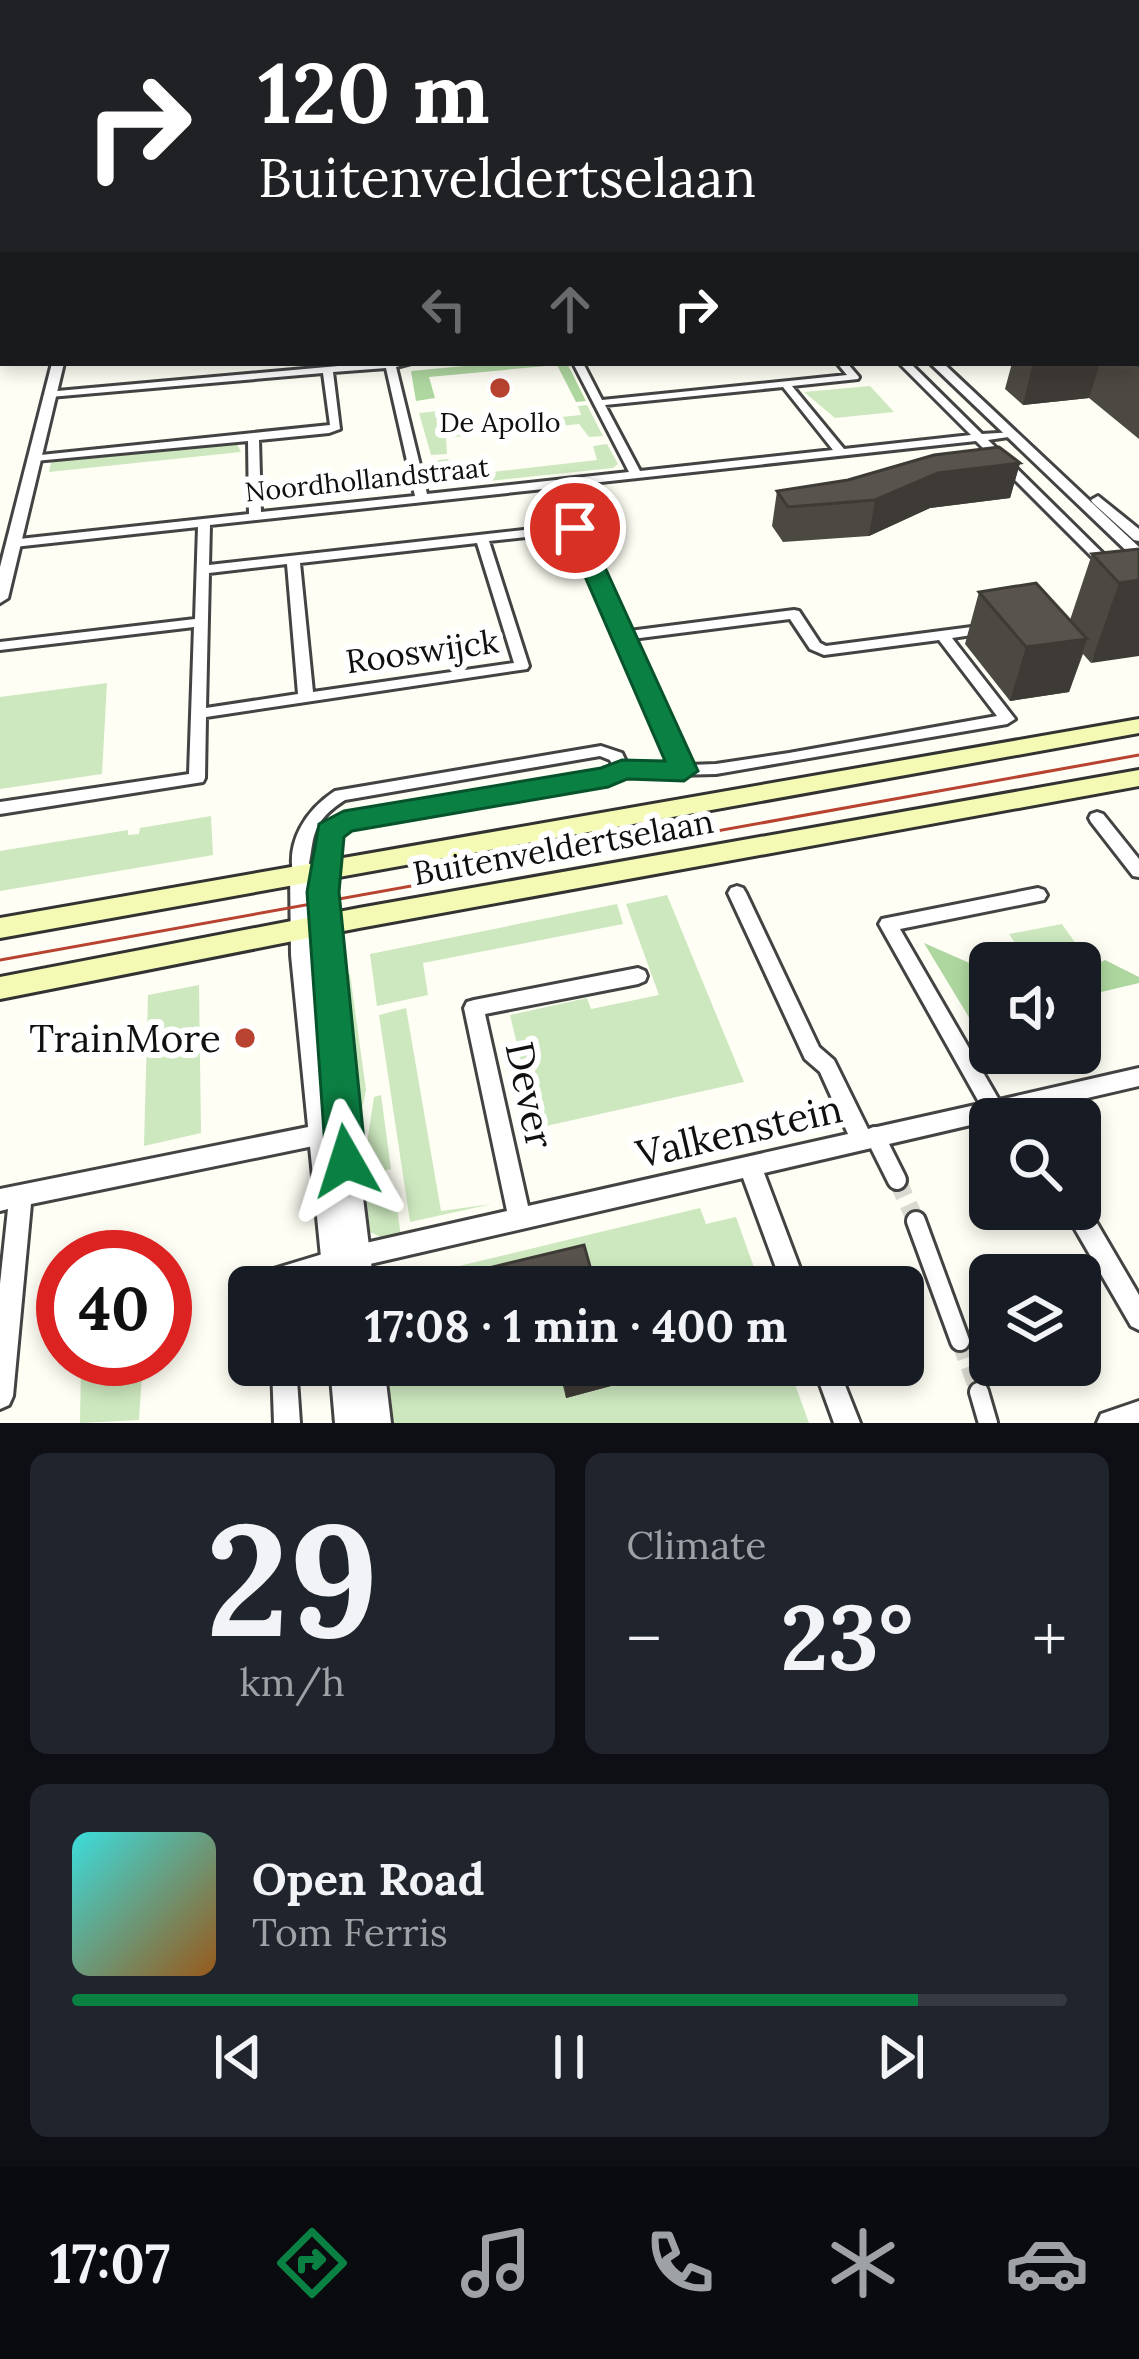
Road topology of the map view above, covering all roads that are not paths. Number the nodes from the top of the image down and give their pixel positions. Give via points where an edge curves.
1 (57, 366) edge
2 (369, 366) edge
3 (390, 366) edge
4 (580, 366) edge
5 (845, 366) edge
6 (907, 366) edge
7 (939, 366) edge
8 (954, 366) edge
9 (328, 370) junction
10 (786, 385) junction
11 (50, 394) junction
12 (599, 403) junction
13 (1011, 434) junction
14 (253, 437) junction
15 (980, 438) junction
16 (841, 453) junction
17 (34, 458) junction
18 (636, 474) junction
19 (556, 484) junction
20 (422, 499) junction
21 (255, 517) junction
22 (203, 522) junction
23 (575, 528) junction
24 (1139, 537) edge
25 (482, 538) junction
26 (14, 543) junction
27 (1139, 555) edge
28 (292, 559) junction
29 (201, 570) junction
30 (1139, 596) edge
31 (0, 598) edge
32 (200, 622) junction
33 (1011, 626) edge
34 (943, 635) junction
35 (622, 636) junction
36 (0, 646) edge
37 (306, 698) junction
38 (197, 714) junction
39 (1139, 726) edge
40 (622, 770) junction
41 (684, 771) junction
42 (1139, 778) edge
43 (379, 788) junction
44 (0, 808) edge
45 (383, 815) junction
46 (1097, 818) dead end
47 (312, 871) junction
48 (1139, 871) edge
49 (737, 893) dead end
50 (1038, 895) dead end
51 (314, 927) junction
52 (0, 928) edge
53 (638, 976) dead end
54 (0, 988) edge
55 (1139, 1077) edge
56 (1002, 1098) edge
57 (1060, 1098) edge
58 (969, 1119) edge
59 (333, 1133) junction
60 (868, 1137) junction
61 (750, 1166) junction
62 (897, 1180) tunnel mouth
63 (11, 1198) edge
64 (520, 1220) junction
65 (916, 1222) tunnel mouth
66 (1088, 1230) edge
67 (343, 1266) edge
68 (350, 1266) edge
69 (787, 1266) edge
70 (1139, 1318) edge
71 (960, 1341) tunnel mouth
72 (285, 1386) edge
73 (347, 1386) edge
74 (372, 1386) edge
75 (833, 1386) edge
76 (979, 1392) tunnel mouth
77 (0, 1396) edge
78 (1139, 1414) edge
79 (287, 1423) edge
80 (350, 1423) edge
81 (376, 1423) edge
82 (847, 1423) edge
83 (988, 1423) edge
84 (1109, 1423) edge

1 - 11 street
2 - 9 street
3 - 20 street
4 - 12 street
5 - 10 street via 854,377
6 - 15 street
7 - 13 street
8 - 24 street
9 - 11 street
9 - 14 street via 336,427
10 - 12 street
10 - 16 street
11 - 17 street
12 - 18 street
13 - 15 street, Noordhollandstraat
13 - 27 street
14 - 17 street
14 - 21 street
15 - 16 street, Noordhollandstraat
15 - 30 street
16 - 18 street, Noordhollandstraat
17 - 26 street
18 - 19 street, Noordhollandstraat
19 - 20 street, Noordhollandstraat
19 - 23 street
20 - 21 street, Noordhollandstraat
21 - 22 street, Noordhollandstraat
22 - 26 street, Noordhollandstraat
22 - 29 street
23 - 25 street
23 - 35 street
25 - 28 street
25 - 37 street, Rooswijck via 522,666
26 - 31 street
28 - 29 street
28 - 37 street
29 - 32 street
32 - 36 street
32 - 38 street
33 - 34 street
34 - 35 street via 824,651 794,614
34 - 41 street, Buitenveldertselaan via 1007,718
35 - 41 street
37 - 38 street, Rooswijck
38 - 44 street via 197,778
39 - 47 main road, Buitenveldertselaan
40 - 41 street, Buitenveldertselaan
40 - 43 street, Buitenveldertselaan via 602,751
40 - 45 street, Buitenveldertselaan
42 - 51 main road, Buitenveldertselaan
43 - 45 street, Buitenveldertselaan
43 - 47 street, Buitenveldertselaan via 341,795 316,813 302,837
45 - 47 street, Buitenveldertselaan via 334,827
46 - 48 street
47 - 51 street
47 - 52 main road, Buitenveldertselaan
49 - 60 street via 812,1053
50 - 56 street via 888,925
51 - 54 main road, Buitenveldertselaan
51 - 59 street
53 - 64 street, Dever via 474,1009
55 - 57 street, Valkenstein
58 - 60 street, Valkenstein
59 - 63 street
59 - 67 street
60 - 61 street, Valkenstein
60 - 62 street
61 - 64 street, Valkenstein
61 - 69 street
63 - 77 street
64 - 68 street, Valkenstein
65 - 71 street
66 - 70 street
72 - 79 street
73 - 80 street
74 - 81 street
75 - 82 street
76 - 83 street
78 - 84 street

